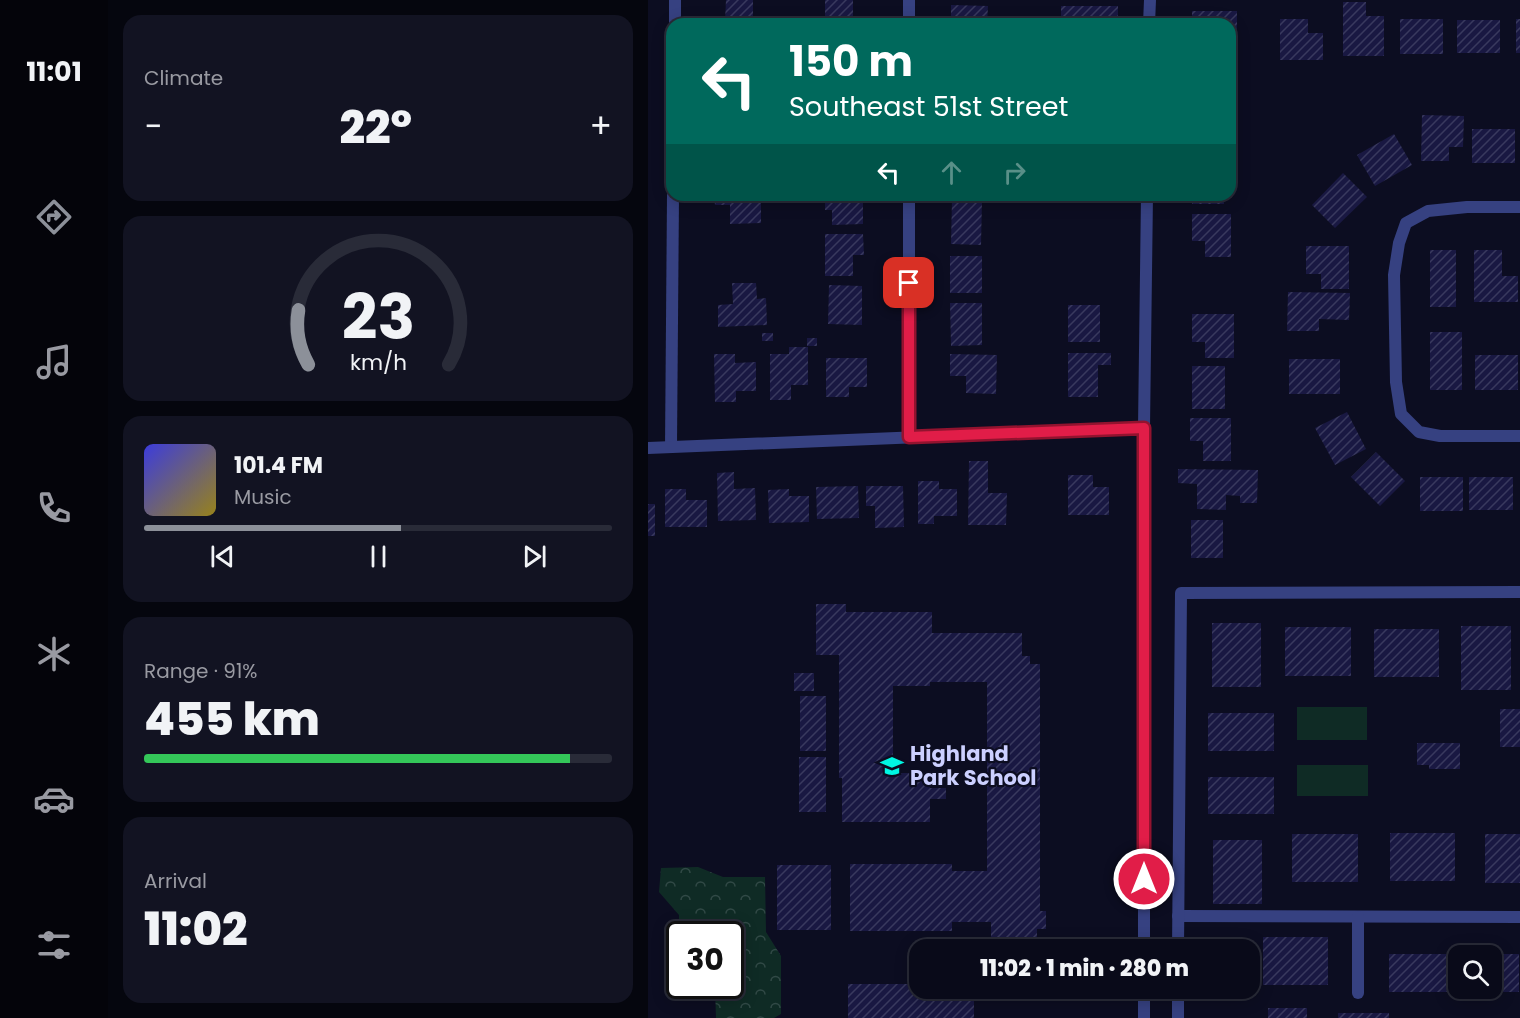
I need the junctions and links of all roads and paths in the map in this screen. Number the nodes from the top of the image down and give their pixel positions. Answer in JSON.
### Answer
{"nodes":[{"id":1,"x":675,"y":0,"type":"edge"},
{"id":2,"x":909,"y":0,"type":"edge"},
{"id":3,"x":1150,"y":0,"type":"edge"},
{"id":4,"x":675,"y":18,"type":"edge"},
{"id":5,"x":909,"y":18,"type":"edge"},
{"id":6,"x":1149,"y":18,"type":"edge"},
{"id":7,"x":673,"y":201,"type":"edge"},
{"id":8,"x":909,"y":201,"type":"edge"},
{"id":9,"x":1147,"y":201,"type":"edge"},
{"id":10,"x":1520,"y":207,"type":"edge"},
{"id":11,"x":1144,"y":428,"type":"junction"},
{"id":12,"x":1520,"y":436,"type":"edge"},
{"id":13,"x":909,"y":437,"type":"junction"},
{"id":14,"x":648,"y":447,"type":"edge"},
{"id":15,"x":671,"y":447,"type":"junction"},
{"id":16,"x":1520,"y":592,"type":"edge"},
{"id":17,"x":1178,"y":916,"type":"junction"},
{"id":18,"x":1358,"y":917,"type":"junction"},
{"id":19,"x":1520,"y":917,"type":"edge"},
{"id":20,"x":1144,"y":939,"type":"edge"},
{"id":21,"x":1178,"y":939,"type":"edge"},
{"id":22,"x":1358,"y":993,"type":"dead end"},
{"id":23,"x":1144,"y":999,"type":"edge"},
{"id":24,"x":1178,"y":999,"type":"edge"},
{"id":25,"x":1144,"y":1018,"type":"edge"},
{"id":26,"x":1178,"y":1018,"type":"edge"}],
"edges":[{"from":1,"to":4,"type":"street"},
{"from":2,"to":5,"type":"street"},
{"from":3,"to":6,"type":"street"},
{"from":7,"to":15,"type":"street"},
{"from":8,"to":13,"type":"street"},
{"from":9,"to":11,"type":"street"},
{"from":10,"to":12,"type":"street"},
{"from":11,"to":13,"type":"street"},
{"from":11,"to":20,"type":"street"},
{"from":13,"to":15,"type":"street"},
{"from":14,"to":15,"type":"street"},
{"from":16,"to":17,"type":"street"},
{"from":17,"to":18,"type":"street"},
{"from":17,"to":21,"type":"street"},
{"from":18,"to":19,"type":"street"},
{"from":18,"to":22,"type":"street"},
{"from":23,"to":25,"type":"street"},
{"from":24,"to":26,"type":"street"}]}
